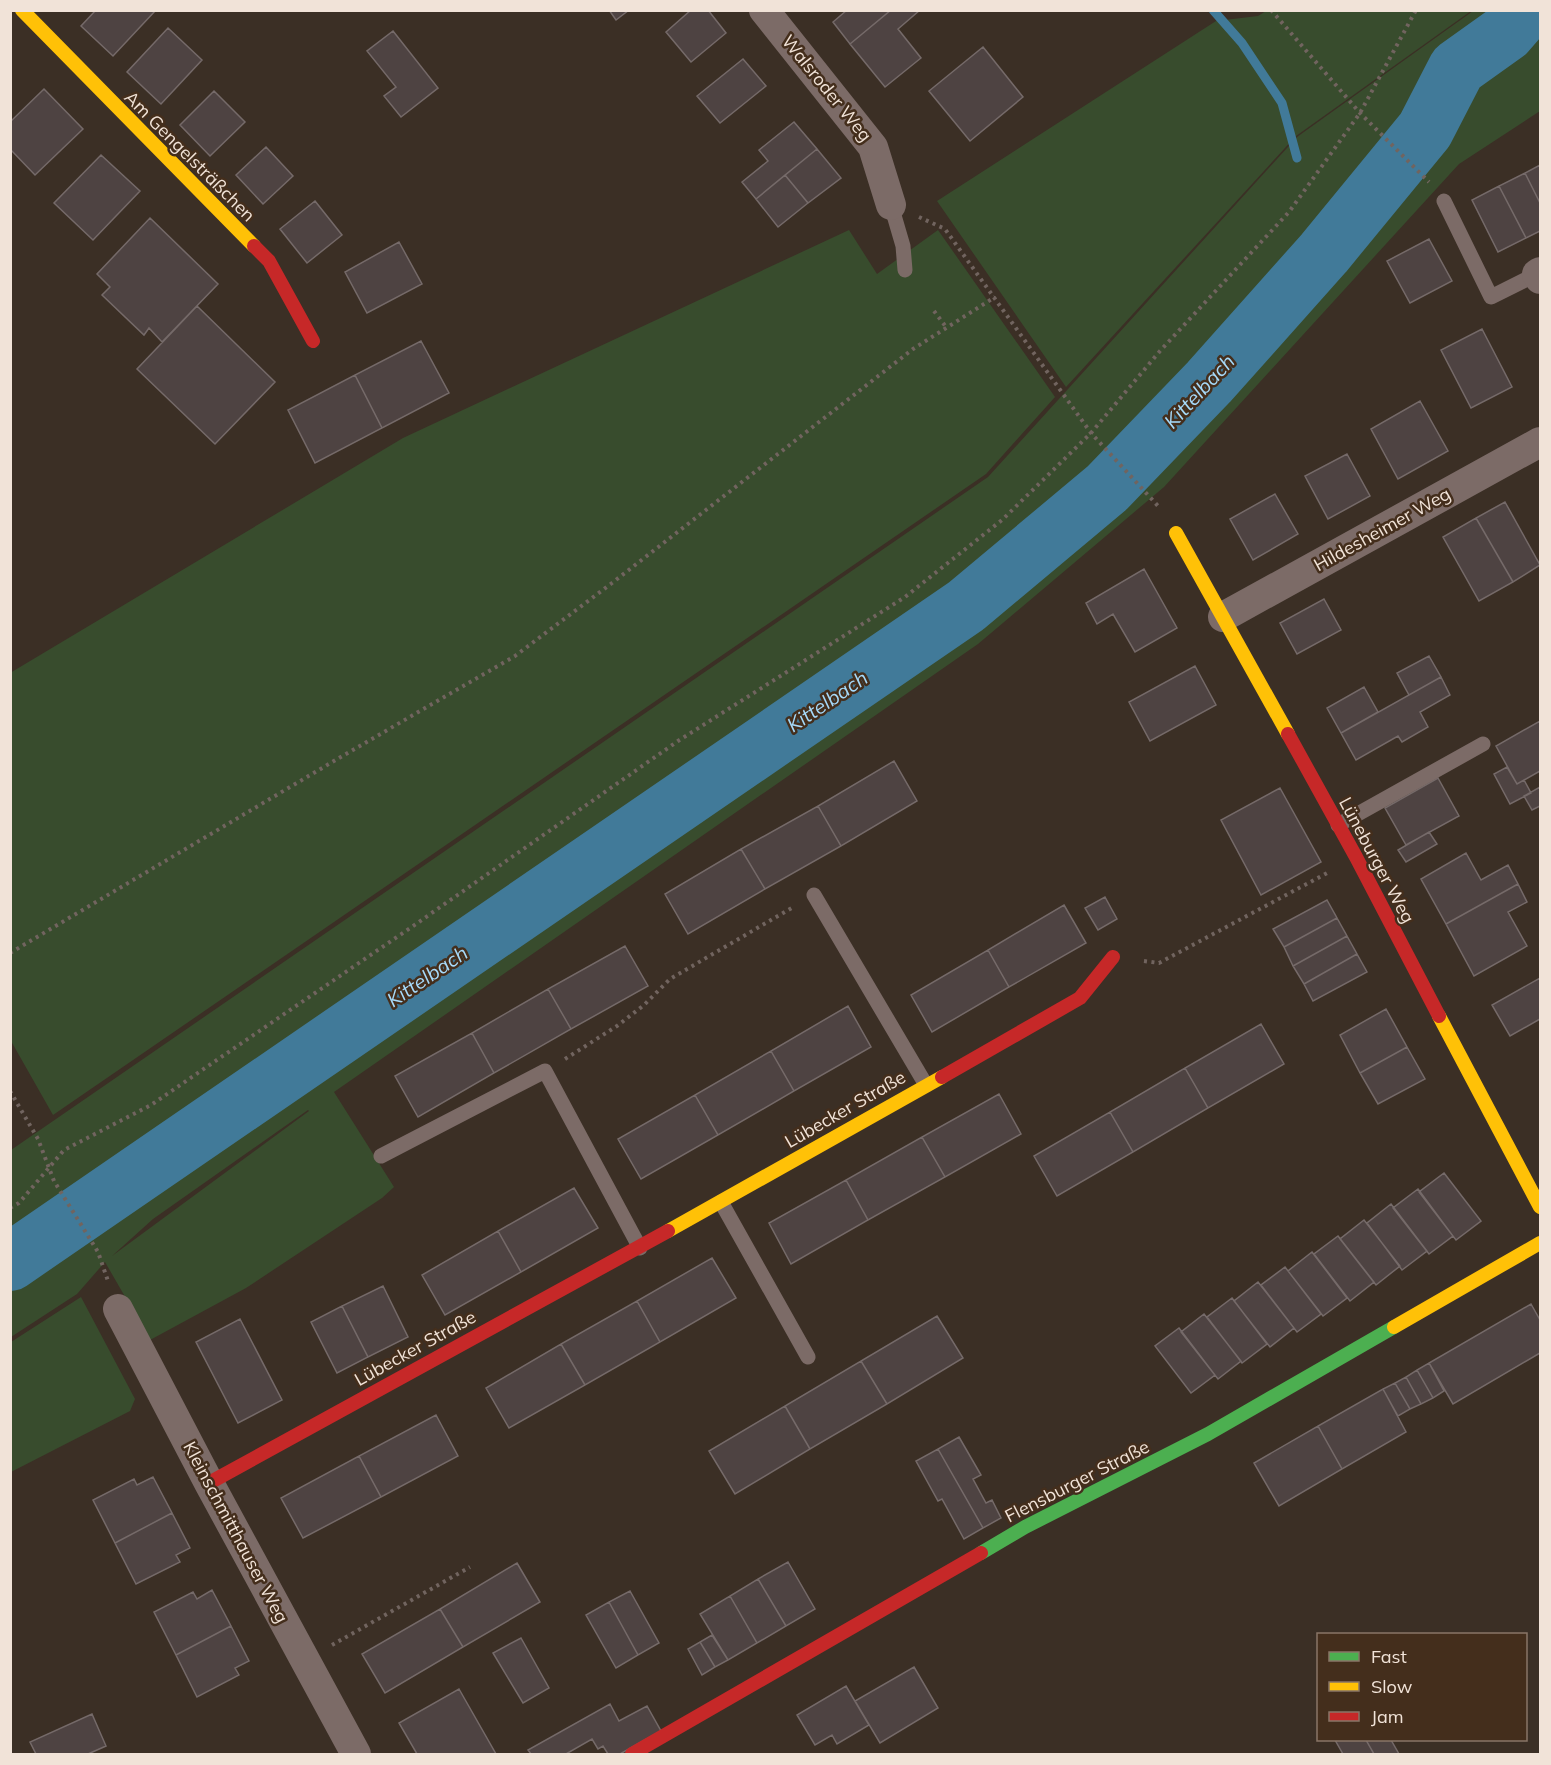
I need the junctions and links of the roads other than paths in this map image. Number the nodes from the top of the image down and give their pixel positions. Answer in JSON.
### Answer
{"nodes":[{"id":1,"x":22,"y":10,"type":"edge"},
{"id":2,"x":764,"y":10,"type":"edge"},
{"id":3,"x":1444,"y":201,"type":"dead end"},
{"id":4,"x":891,"y":205,"type":"joint"},
{"id":5,"x":905,"y":270,"type":"dead end"},
{"id":6,"x":1540,"y":275,"type":"edge"},
{"id":7,"x":313,"y":341,"type":"dead end"},
{"id":8,"x":1540,"y":442,"type":"edge"},
{"id":9,"x":1176,"y":533,"type":"dead end"},
{"id":10,"x":1223,"y":617,"type":"junction"},
{"id":11,"x":1483,"y":744,"type":"dead end"},
{"id":12,"x":1338,"y":825,"type":"junction"},
{"id":13,"x":814,"y":895,"type":"road end"},
{"id":14,"x":1113,"y":957,"type":"dead end"},
{"id":15,"x":926,"y":1085,"type":"junction"},
{"id":16,"x":381,"y":1156,"type":"dead end"},
{"id":17,"x":722,"y":1202,"type":"junction"},
{"id":18,"x":1540,"y":1207,"type":"edge"},
{"id":19,"x":1540,"y":1243,"type":"edge"},
{"id":20,"x":640,"y":1248,"type":"junction"},
{"id":21,"x":118,"y":1309,"type":"dead end"},
{"id":22,"x":808,"y":1357,"type":"dead end"},
{"id":23,"x":209,"y":1483,"type":"junction"},
{"id":24,"x":356,"y":1755,"type":"edge"},
{"id":25,"x":632,"y":1755,"type":"edge"}],
"edges":[{"from":1,"to":7,"type":"street","name":"Am Gengelsträßchen"},
{"from":2,"to":4,"type":"street","name":"Walsroder Weg"},
{"from":3,"to":6,"type":"lane"},
{"from":4,"to":5,"type":"lane"},
{"from":8,"to":10,"type":"street","name":"Hildesheimer Weg"},
{"from":9,"to":10,"type":"street","name":"Lüneburger Weg"},
{"from":10,"to":12,"type":"street","name":"Lüneburger Weg"},
{"from":11,"to":12,"type":"lane"},
{"from":12,"to":18,"type":"street","name":"Lüneburger Weg"},
{"from":13,"to":15,"type":"lane","name":"Lübecker Straße"},
{"from":14,"to":15,"type":"street","name":"Lübecker Straße"},
{"from":15,"to":17,"type":"street","name":"Lübecker Straße"},
{"from":16,"to":20,"type":"lane"},
{"from":17,"to":20,"type":"street","name":"Lübecker Straße"},
{"from":17,"to":22,"type":"lane"},
{"from":19,"to":25,"type":"street","name":"Flensburger Straße"},
{"from":20,"to":23,"type":"street","name":"Lübecker Straße"},
{"from":21,"to":23,"type":"street","name":"Kleinschmitthauser Weg"},
{"from":23,"to":24,"type":"street","name":"Kleinschmitthauser Weg"}]}
